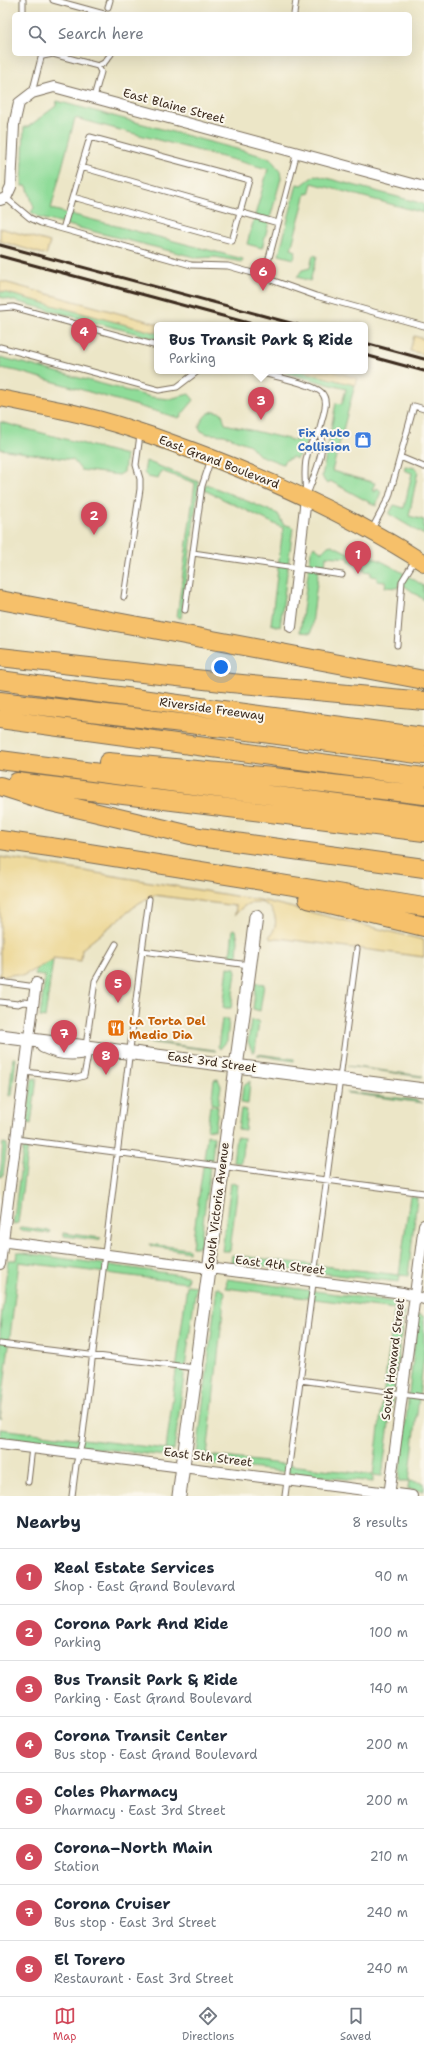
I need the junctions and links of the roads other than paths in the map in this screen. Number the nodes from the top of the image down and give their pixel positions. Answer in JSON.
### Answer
{"nodes":[{"id":1,"x":23,"y":0,"type":"edge"},
{"id":2,"x":53,"y":0,"type":"edge"},
{"id":3,"x":110,"y":0,"type":"edge"},
{"id":4,"x":296,"y":0,"type":"edge"},
{"id":5,"x":108,"y":7,"type":"dead end"},
{"id":6,"x":23,"y":12,"type":"edge"},
{"id":7,"x":97,"y":12,"type":"edge"},
{"id":8,"x":294,"y":12,"type":"edge"},
{"id":9,"x":43,"y":56,"type":"edge"},
{"id":10,"x":60,"y":56,"type":"edge"},
{"id":11,"x":109,"y":56,"type":"edge"},
{"id":12,"x":98,"y":66,"type":"junction"},
{"id":13,"x":32,"y":93,"type":"junction"},
{"id":14,"x":94,"y":98,"type":"junction"},
{"id":15,"x":297,"y":152,"type":"junction"},
{"id":16,"x":81,"y":167,"type":"junction"},
{"id":17,"x":424,"y":187,"type":"edge"},
{"id":18,"x":73,"y":197,"type":"junction"},
{"id":19,"x":3,"y":199,"type":"edge"},
{"id":20,"x":240,"y":212,"type":"junction"},
{"id":21,"x":278,"y":223,"type":"junction"},
{"id":22,"x":63,"y":229,"type":"junction"},
{"id":23,"x":264,"y":277,"type":"junction"},
{"id":24,"x":0,"y":308,"type":"edge"},
{"id":25,"x":424,"y":326,"type":"edge"},
{"id":26,"x":154,"y":345,"type":"edge"},
{"id":27,"x":0,"y":347,"type":"edge"},
{"id":28,"x":194,"y":374,"type":"edge"},
{"id":29,"x":265,"y":374,"type":"edge"},
{"id":30,"x":0,"y":398,"type":"edge"},
{"id":31,"x":424,"y":409,"type":"edge"},
{"id":32,"x":319,"y":431,"type":"junction"},
{"id":33,"x":140,"y":432,"type":"junction"},
{"id":34,"x":400,"y":457,"type":"junction"},
{"id":35,"x":212,"y":458,"type":"junction"},
{"id":36,"x":424,"y":467,"type":"edge"},
{"id":37,"x":306,"y":498,"type":"junction"},
{"id":38,"x":371,"y":532,"type":"junction"},
{"id":39,"x":193,"y":553,"type":"junction"},
{"id":40,"x":420,"y":560,"type":"edge"},
{"id":41,"x":299,"y":568,"type":"junction"},
{"id":42,"x":342,"y":575,"type":"dead end"},
{"id":43,"x":124,"y":597,"type":"dead end"},
{"id":44,"x":0,"y":600,"type":"edge"},
{"id":45,"x":186,"y":610,"type":"dead end"},
{"id":46,"x":291,"y":627,"type":"dead end"},
{"id":47,"x":397,"y":645,"type":"dead end"},
{"id":48,"x":0,"y":657,"type":"edge"},
{"id":49,"x":0,"y":680,"type":"edge"},
{"id":50,"x":424,"y":680,"type":"edge"},
{"id":51,"x":0,"y":701,"type":"edge"},
{"id":52,"x":424,"y":701,"type":"edge"},
{"id":53,"x":0,"y":719,"type":"edge"},
{"id":54,"x":424,"y":737,"type":"edge"},
{"id":55,"x":0,"y":751,"type":"edge"},
{"id":56,"x":424,"y":755,"type":"edge"},
{"id":57,"x":0,"y":760,"type":"edge"},
{"id":58,"x":424,"y":777,"type":"edge"},
{"id":59,"x":0,"y":780,"type":"edge"},
{"id":60,"x":0,"y":786,"type":"edge"},
{"id":61,"x":424,"y":795,"type":"edge"},
{"id":62,"x":424,"y":814,"type":"edge"},
{"id":63,"x":424,"y":832,"type":"edge"},
{"id":64,"x":0,"y":840,"type":"edge"},
{"id":65,"x":167,"y":865,"type":"junction"},
{"id":66,"x":424,"y":868,"type":"edge"},
{"id":67,"x":149,"y":899,"type":"dead end"},
{"id":68,"x":424,"y":907,"type":"edge"},
{"id":69,"x":256,"y":916,"type":"dead end"},
{"id":70,"x":424,"y":927,"type":"edge"},
{"id":71,"x":116,"y":944,"type":"dead end"},
{"id":72,"x":357,"y":949,"type":"dead end"},
{"id":73,"x":142,"y":952,"type":"junction"},
{"id":74,"x":249,"y":965,"type":"junction"},
{"id":75,"x":0,"y":982,"type":"edge"},
{"id":76,"x":36,"y":985,"type":"joint"},
{"id":77,"x":0,"y":1002,"type":"edge"},
{"id":78,"x":34,"y":1003,"type":"junction"},
{"id":79,"x":0,"y":1036,"type":"edge"},
{"id":80,"x":32,"y":1040,"type":"junction"},
{"id":81,"x":90,"y":1048,"type":"junction"},
{"id":82,"x":130,"y":1050,"type":"junction"},
{"id":83,"x":236,"y":1066,"type":"junction"},
{"id":84,"x":25,"y":1072,"type":"junction"},
{"id":85,"x":341,"y":1079,"type":"junction"},
{"id":86,"x":424,"y":1090,"type":"edge"},
{"id":87,"x":16,"y":1139,"type":"junction"},
{"id":88,"x":117,"y":1152,"type":"junction"},
{"id":89,"x":222,"y":1166,"type":"junction"},
{"id":90,"x":326,"y":1180,"type":"junction"},
{"id":91,"x":424,"y":1193,"type":"edge"},
{"id":92,"x":424,"y":1225,"type":"edge"},
{"id":93,"x":2,"y":1241,"type":"edge"},
{"id":94,"x":105,"y":1255,"type":"junction"},
{"id":95,"x":0,"y":1264,"type":"edge"},
{"id":96,"x":210,"y":1269,"type":"junction"},
{"id":97,"x":314,"y":1282,"type":"junction"},
{"id":98,"x":419,"y":1297,"type":"edge"},
{"id":99,"x":0,"y":1344,"type":"edge"},
{"id":100,"x":93,"y":1354,"type":"junction"},
{"id":101,"x":196,"y":1368,"type":"junction"},
{"id":102,"x":300,"y":1380,"type":"junction"},
{"id":103,"x":402,"y":1394,"type":"junction"},
{"id":104,"x":424,"y":1398,"type":"edge"},
{"id":105,"x":0,"y":1444,"type":"edge"},
{"id":106,"x":32,"y":1448,"type":"junction"},
{"id":107,"x":80,"y":1454,"type":"junction"},
{"id":108,"x":183,"y":1467,"type":"junction"},
{"id":109,"x":288,"y":1480,"type":"junction"},
{"id":110,"x":28,"y":1482,"type":"dead end"},
{"id":111,"x":390,"y":1495,"type":"edge"},
{"id":112,"x":72,"y":1496,"type":"edge"},
{"id":113,"x":179,"y":1496,"type":"edge"},
{"id":114,"x":286,"y":1496,"type":"edge"},
{"id":115,"x":412,"y":1496,"type":"edge"}],
"edges":[{"from":1,"to":6,"type":"lane"},
{"from":2,"to":7,"type":"lane"},
{"from":3,"to":5,"type":"lane"},
{"from":4,"to":8,"type":"lane"},
{"from":9,"to":13,"type":"lane"},
{"from":10,"to":12,"type":"lane"},
{"from":11,"to":12,"type":"lane"},
{"from":12,"to":14,"type":"lane"},
{"from":13,"to":14,"type":"street","name":"East Blaine Street"},
{"from":13,"to":19,"type":"street","name":"East Blaine Street"},
{"from":14,"to":15,"type":"street","name":"East Blaine Street"},
{"from":15,"to":17,"type":"street","name":"East Blaine Street"},
{"from":15,"to":21,"type":"lane"},
{"from":16,"to":18,"type":"lane"},
{"from":16,"to":20,"type":"lane"},
{"from":16,"to":20,"type":"lane"},
{"from":18,"to":20,"type":"lane"},
{"from":18,"to":22,"type":"lane"},
{"from":19,"to":22,"type":"lane"},
{"from":20,"to":21,"type":"lane"},
{"from":21,"to":23,"type":"lane"},
{"from":22,"to":23,"type":"lane"},
{"from":23,"to":25,"type":"lane"},
{"from":24,"to":26,"type":"lane"},
{"from":27,"to":28,"type":"lane"},
{"from":29,"to":32,"type":"lane"},
{"from":30,"to":33,"type":"main road","name":"East Grand Boulevard"},
{"from":31,"to":34,"type":"lane"},
{"from":32,"to":37,"type":"lane"},
{"from":32,"to":37,"type":"lane"},
{"from":33,"to":35,"type":"main road","name":"East Grand Boulevard"},
{"from":33,"to":43,"type":"lane"},
{"from":34,"to":36,"type":"lane"},
{"from":34,"to":38,"type":"lane"},
{"from":35,"to":37,"type":"main road","name":"East Grand Boulevard"},
{"from":35,"to":39,"type":"lane"},
{"from":37,"to":38,"type":"main road","name":"East Grand Boulevard"},
{"from":37,"to":41,"type":"street"},
{"from":38,"to":40,"type":"main road","name":"East Grand Boulevard"},
{"from":39,"to":41,"type":"lane"},
{"from":39,"to":45,"type":"lane"},
{"from":40,"to":47,"type":"lane"},
{"from":41,"to":42,"type":"lane"},
{"from":41,"to":46,"type":"street"},
{"from":44,"to":50,"type":"highway"},
{"from":48,"to":52,"type":"highway"},
{"from":49,"to":54,"type":"highway","name":"Riverside Freeway"},
{"from":51,"to":56,"type":"highway"},
{"from":53,"to":58,"type":"highway"},
{"from":55,"to":61,"type":"highway"},
{"from":57,"to":62,"type":"highway"},
{"from":59,"to":63,"type":"highway"},
{"from":60,"to":66,"type":"highway"},
{"from":64,"to":65,"type":"highway"},
{"from":65,"to":68,"type":"highway"},
{"from":65,"to":70,"type":"highway"},
{"from":67,"to":73,"type":"lane"},
{"from":69,"to":74,"type":"street","name":"South Victoria Avenue"},
{"from":71,"to":81,"type":"lane"},
{"from":72,"to":85,"type":"lane"},
{"from":73,"to":74,"type":"lane"},
{"from":73,"to":82,"type":"lane"},
{"from":74,"to":83,"type":"street","name":"South Victoria Avenue"},
{"from":75,"to":76,"type":"lane"},
{"from":76,"to":78,"type":"street"},
{"from":77,"to":78,"type":"lane"},
{"from":78,"to":80,"type":"street"},
{"from":79,"to":80,"type":"street"},
{"from":80,"to":81,"type":"street"},
{"from":80,"to":84,"type":"street"},
{"from":81,"to":82,"type":"street"},
{"from":81,"to":84,"type":"lane"},
{"from":82,"to":83,"type":"street","name":"East 3rd Street"},
{"from":82,"to":88,"type":"lane"},
{"from":83,"to":85,"type":"street","name":"East 3rd Street"},
{"from":83,"to":89,"type":"street","name":"South Victoria Avenue"},
{"from":84,"to":87,"type":"street"},
{"from":85,"to":86,"type":"street","name":"East 3rd Street"},
{"from":85,"to":90,"type":"lane"},
{"from":87,"to":88,"type":"lane"},
{"from":87,"to":93,"type":"street"},
{"from":88,"to":89,"type":"lane"},
{"from":88,"to":94,"type":"lane"},
{"from":89,"to":90,"type":"lane"},
{"from":89,"to":96,"type":"street","name":"South Victoria Avenue"},
{"from":90,"to":91,"type":"lane"},
{"from":90,"to":97,"type":"lane"},
{"from":92,"to":98,"type":"street","name":"South Howard Street"},
{"from":93,"to":94,"type":"street","name":"East 4th Street"},
{"from":93,"to":95,"type":"street"},
{"from":94,"to":96,"type":"street","name":"East 4th Street"},
{"from":94,"to":100,"type":"lane"},
{"from":96,"to":97,"type":"street","name":"East 4th Street"},
{"from":96,"to":101,"type":"street","name":"South Victoria Avenue"},
{"from":97,"to":98,"type":"street","name":"East 4th Street"},
{"from":97,"to":102,"type":"lane"},
{"from":98,"to":103,"type":"street","name":"South Howard Street"},
{"from":99,"to":100,"type":"lane"},
{"from":100,"to":101,"type":"lane"},
{"from":100,"to":107,"type":"lane"},
{"from":101,"to":108,"type":"street","name":"South Victoria Avenue"},
{"from":102,"to":103,"type":"lane"},
{"from":102,"to":109,"type":"lane"},
{"from":103,"to":104,"type":"lane"},
{"from":103,"to":111,"type":"street","name":"South Howard Street"},
{"from":105,"to":106,"type":"street","name":"East 5th Street"},
{"from":106,"to":107,"type":"street","name":"East 5th Street"},
{"from":106,"to":110,"type":"lane"},
{"from":107,"to":108,"type":"street","name":"East 5th Street"},
{"from":107,"to":112,"type":"lane"},
{"from":108,"to":109,"type":"street","name":"East 5th Street"},
{"from":108,"to":113,"type":"street","name":"South Victoria Avenue"},
{"from":109,"to":111,"type":"street","name":"East 5th Street"},
{"from":109,"to":114,"type":"lane"},
{"from":111,"to":115,"type":"street","name":"East 5th Street"}]}
